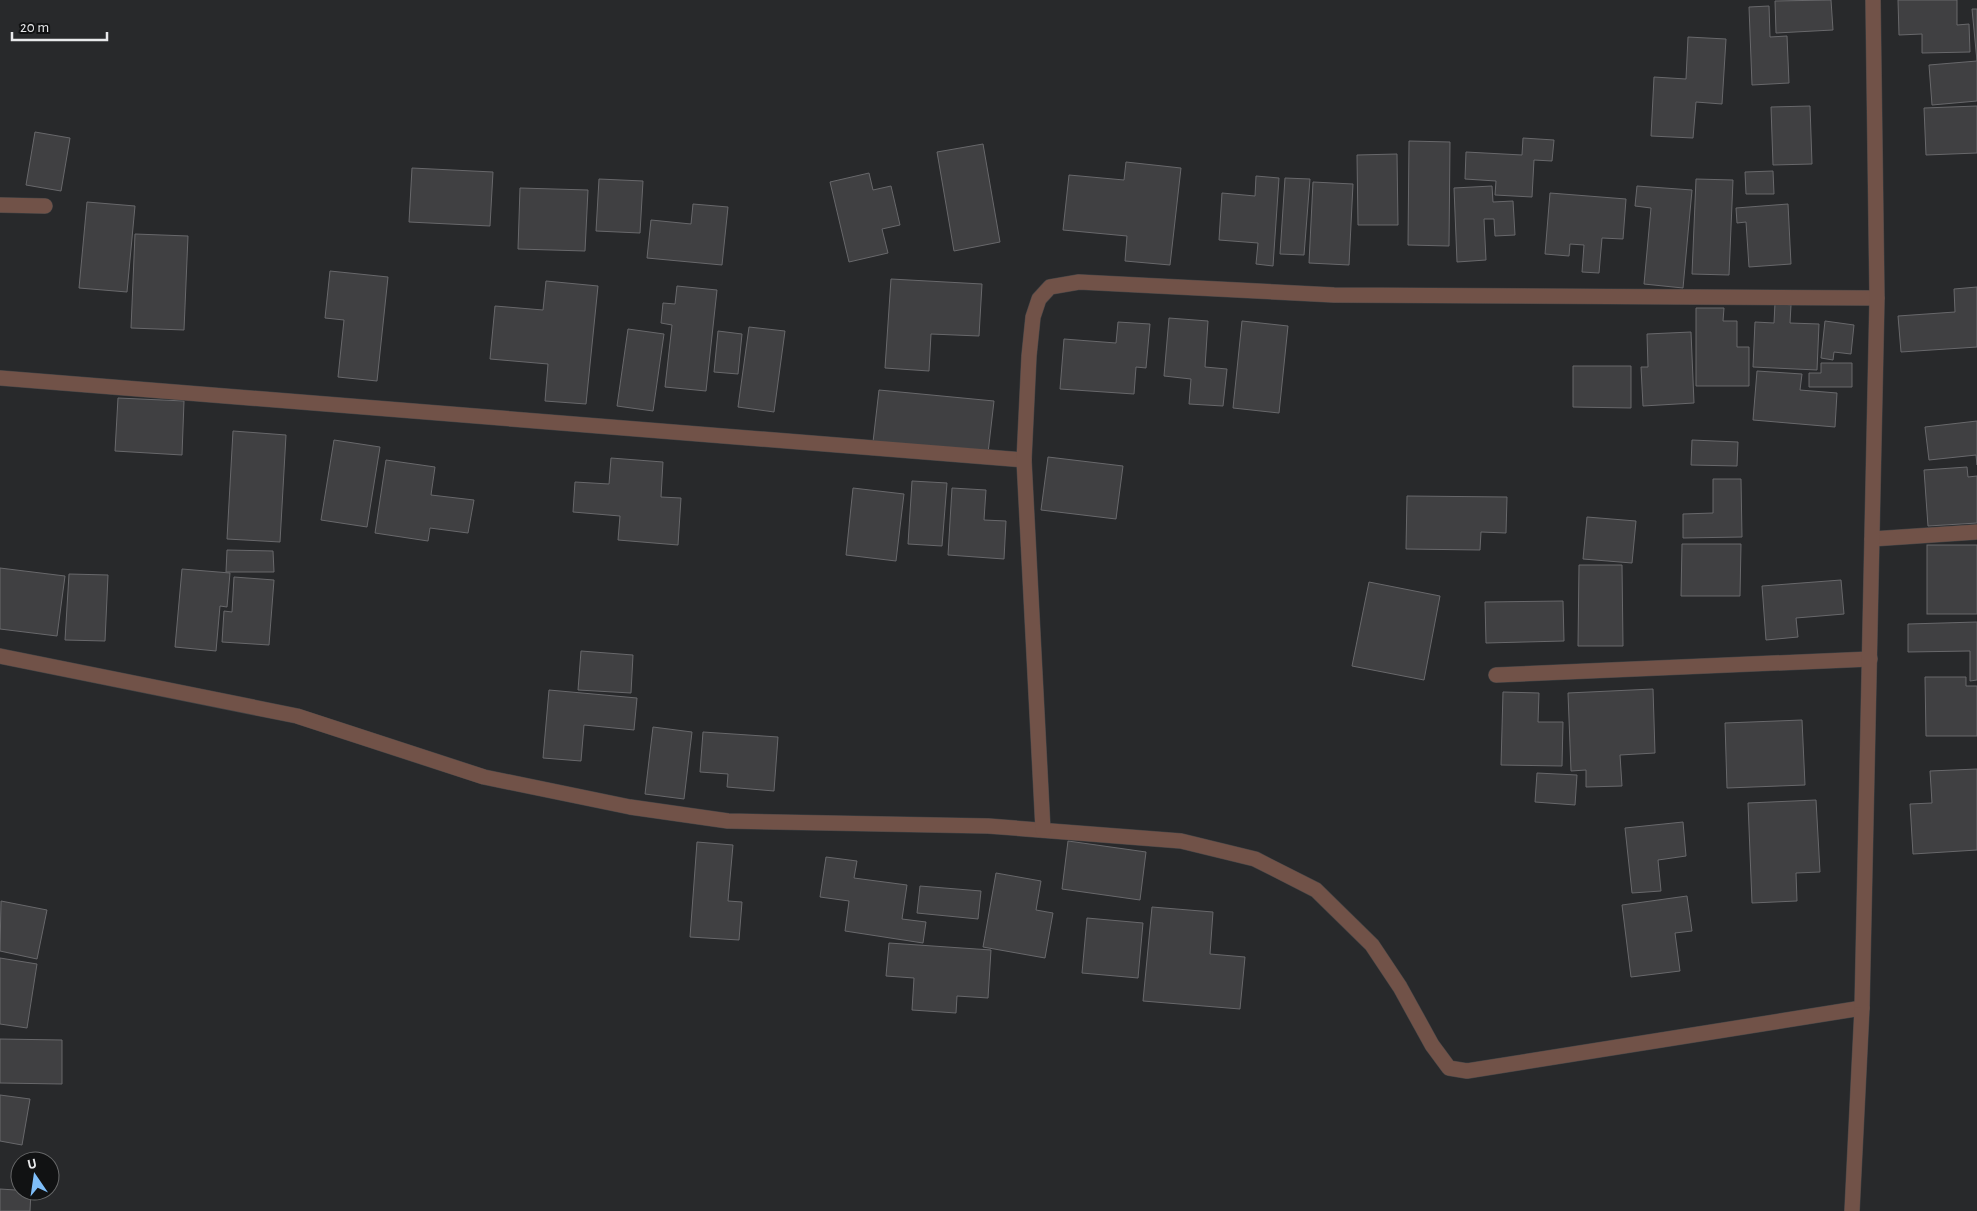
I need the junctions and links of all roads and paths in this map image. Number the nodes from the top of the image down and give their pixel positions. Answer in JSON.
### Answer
{"nodes":[{"id":1,"x":1873,"y":0,"type":"edge"},
{"id":2,"x":0,"y":205,"type":"edge"},
{"id":3,"x":45,"y":206,"type":"dead end"},
{"id":4,"x":1877,"y":298,"type":"junction"},
{"id":5,"x":0,"y":378,"type":"edge"},
{"id":6,"x":1024,"y":460,"type":"junction"},
{"id":7,"x":1977,"y":532,"type":"edge"},
{"id":8,"x":1872,"y":539,"type":"junction"},
{"id":9,"x":0,"y":656,"type":"edge"},
{"id":10,"x":1870,"y":659,"type":"junction"},
{"id":11,"x":1496,"y":675,"type":"dead end"},
{"id":12,"x":1043,"y":830,"type":"junction"},
{"id":13,"x":1862,"y":1008,"type":"junction"},
{"id":14,"x":1852,"y":1211,"type":"edge"}],
"edges":[{"from":1,"to":4,"type":"street"},
{"from":2,"to":3,"type":"street"},
{"from":4,"to":6,"type":"street"},
{"from":4,"to":8,"type":"street"},
{"from":5,"to":6,"type":"street"},
{"from":6,"to":12,"type":"street"},
{"from":7,"to":8,"type":"street"},
{"from":8,"to":10,"type":"street"},
{"from":9,"to":12,"type":"street"},
{"from":10,"to":11,"type":"street"},
{"from":10,"to":13,"type":"street"},
{"from":12,"to":13,"type":"street"},
{"from":13,"to":14,"type":"street"}]}
